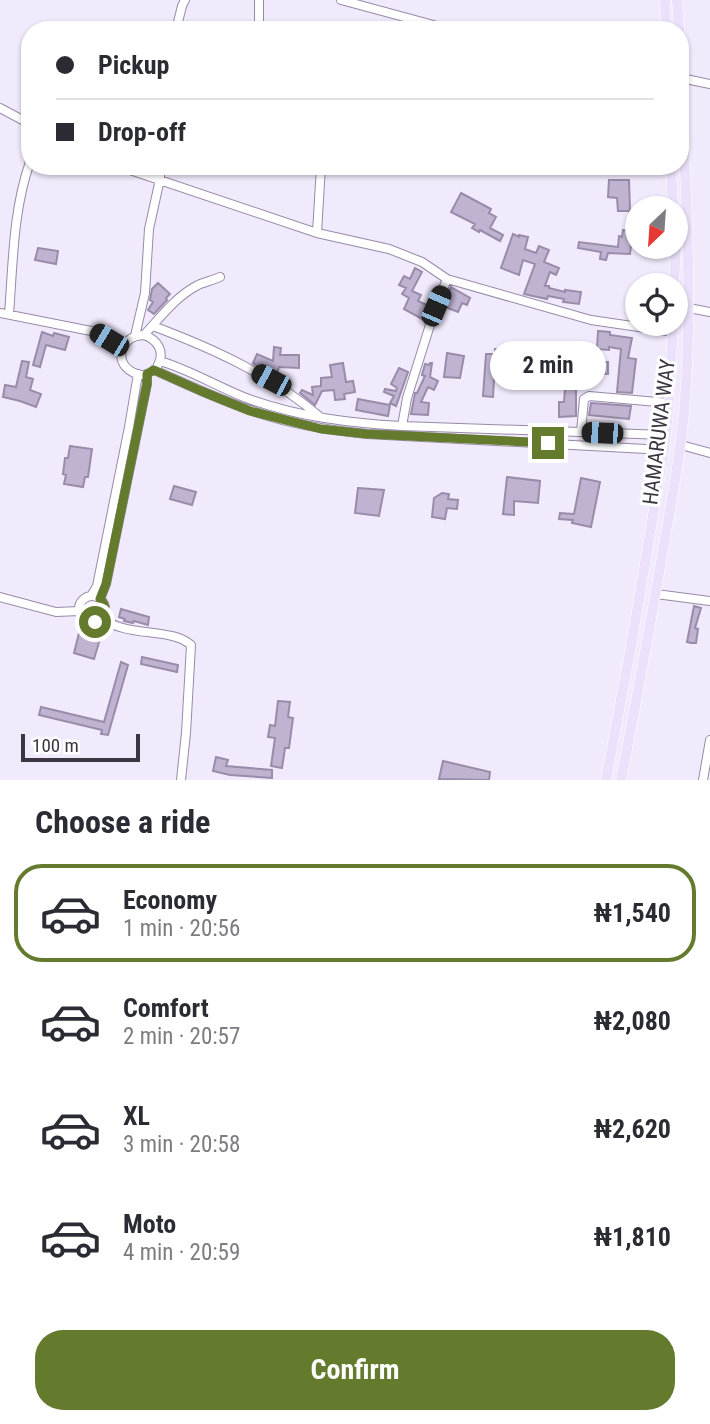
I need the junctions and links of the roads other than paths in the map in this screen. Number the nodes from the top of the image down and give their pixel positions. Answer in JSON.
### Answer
{"nodes":[{"id":1,"x":185,"y":0,"type":"edge"},
{"id":2,"x":259,"y":0,"type":"edge"},
{"id":3,"x":341,"y":0,"type":"edge"},
{"id":4,"x":665,"y":0,"type":"edge"},
{"id":5,"x":677,"y":0,"type":"edge"},
{"id":6,"x":178,"y":21,"type":"edge"},
{"id":7,"x":259,"y":21,"type":"edge"},
{"id":8,"x":419,"y":21,"type":"edge"},
{"id":9,"x":666,"y":21,"type":"edge"},
{"id":10,"x":678,"y":21,"type":"edge"},
{"id":11,"x":689,"y":82,"type":"edge"},
{"id":12,"x":710,"y":84,"type":"edge"},
{"id":13,"x":0,"y":108,"type":"edge"},
{"id":14,"x":21,"y":119,"type":"edge"},
{"id":15,"x":25,"y":175,"type":"edge"},
{"id":16,"x":147,"y":175,"type":"edge"},
{"id":17,"x":160,"y":175,"type":"edge"},
{"id":18,"x":320,"y":175,"type":"edge"},
{"id":19,"x":671,"y":175,"type":"edge"},
{"id":20,"x":684,"y":175,"type":"edge"},
{"id":21,"x":160,"y":179,"type":"junction"},
{"id":22,"x":672,"y":196,"type":"edge"},
{"id":23,"x":317,"y":233,"type":"junction"},
{"id":24,"x":220,"y":277,"type":"dead end"},
{"id":25,"x":447,"y":279,"type":"junction"},
{"id":26,"x":689,"y":309,"type":"junction"},
{"id":27,"x":710,"y":312,"type":"edge"},
{"id":28,"x":4,"y":313,"type":"edge"},
{"id":29,"x":625,"y":323,"type":"edge"},
{"id":30,"x":153,"y":326,"type":"junction"},
{"id":31,"x":140,"y":336,"type":"junction"},
{"id":32,"x":673,"y":336,"type":"edge"},
{"id":33,"x":122,"y":348,"type":"junction"},
{"id":34,"x":160,"y":361,"type":"junction"},
{"id":35,"x":146,"y":373,"type":"junction"},
{"id":36,"x":669,"y":403,"type":"junction"},
{"id":37,"x":322,"y":418,"type":"junction"},
{"id":38,"x":402,"y":426,"type":"junction"},
{"id":39,"x":581,"y":432,"type":"junction"},
{"id":40,"x":666,"y":435,"type":"junction"},
{"id":41,"x":681,"y":445,"type":"junction"},
{"id":42,"x":664,"y":450,"type":"junction"},
{"id":43,"x":710,"y":453,"type":"edge"},
{"id":44,"x":656,"y":594,"type":"junction"},
{"id":45,"x":0,"y":597,"type":"edge"},
{"id":46,"x":95,"y":597,"type":"junction"},
{"id":47,"x":710,"y":601,"type":"edge"},
{"id":48,"x":79,"y":611,"type":"junction"},
{"id":49,"x":102,"y":618,"type":"junction"},
{"id":50,"x":710,"y":740,"type":"edge"},
{"id":51,"x":181,"y":780,"type":"edge"},
{"id":52,"x":606,"y":780,"type":"edge"},
{"id":53,"x":621,"y":780,"type":"edge"},
{"id":54,"x":703,"y":780,"type":"edge"}],
"edges":[{"from":1,"to":6,"type":"street"},
{"from":2,"to":7,"type":"street"},
{"from":3,"to":8,"type":"street"},
{"from":4,"to":9,"type":"main road"},
{"from":5,"to":10,"type":"main road"},
{"from":11,"to":12,"type":"street"},
{"from":13,"to":14,"type":"street"},
{"from":15,"to":28,"type":"street"},
{"from":16,"to":21,"type":"street"},
{"from":17,"to":21,"type":"street"},
{"from":18,"to":23,"type":"street"},
{"from":19,"to":22,"type":"main road"},
{"from":20,"to":26,"type":"main road","name":"HAMARUWA WAY"},
{"from":21,"to":23,"type":"street"},
{"from":21,"to":31,"type":"street"},
{"from":23,"to":25,"type":"street"},
{"from":24,"to":30,"type":"street"},
{"from":25,"to":29,"type":"street"},
{"from":25,"to":38,"type":"street"},
{"from":26,"to":27,"type":"street"},
{"from":26,"to":41,"type":"main road","name":"HAMARUWA WAY"},
{"from":28,"to":33,"type":"street"},
{"from":30,"to":31,"type":"street"},
{"from":30,"to":37,"type":"street"},
{"from":31,"to":33,"type":"street"},
{"from":31,"to":34,"type":"street"},
{"from":32,"to":36,"type":"main road"},
{"from":33,"to":35,"type":"street"},
{"from":34,"to":35,"type":"street"},
{"from":34,"to":37,"type":"street"},
{"from":35,"to":42,"type":"street"},
{"from":35,"to":46,"type":"street"},
{"from":36,"to":39,"type":"street"},
{"from":36,"to":40,"type":"main road"},
{"from":37,"to":38,"type":"street"},
{"from":38,"to":39,"type":"street"},
{"from":39,"to":40,"type":"street"},
{"from":40,"to":42,"type":"main road"},
{"from":41,"to":43,"type":"street"},
{"from":41,"to":44,"type":"main road","name":"HAMARUWA WAY"},
{"from":42,"to":52,"type":"main road"},
{"from":44,"to":47,"type":"street"},
{"from":44,"to":53,"type":"main road","name":"HAMARUWA WAY"},
{"from":45,"to":48,"type":"street"},
{"from":46,"to":48,"type":"street"},
{"from":46,"to":49,"type":"street"},
{"from":48,"to":49,"type":"street"},
{"from":49,"to":51,"type":"street"},
{"from":50,"to":54,"type":"street"}]}
